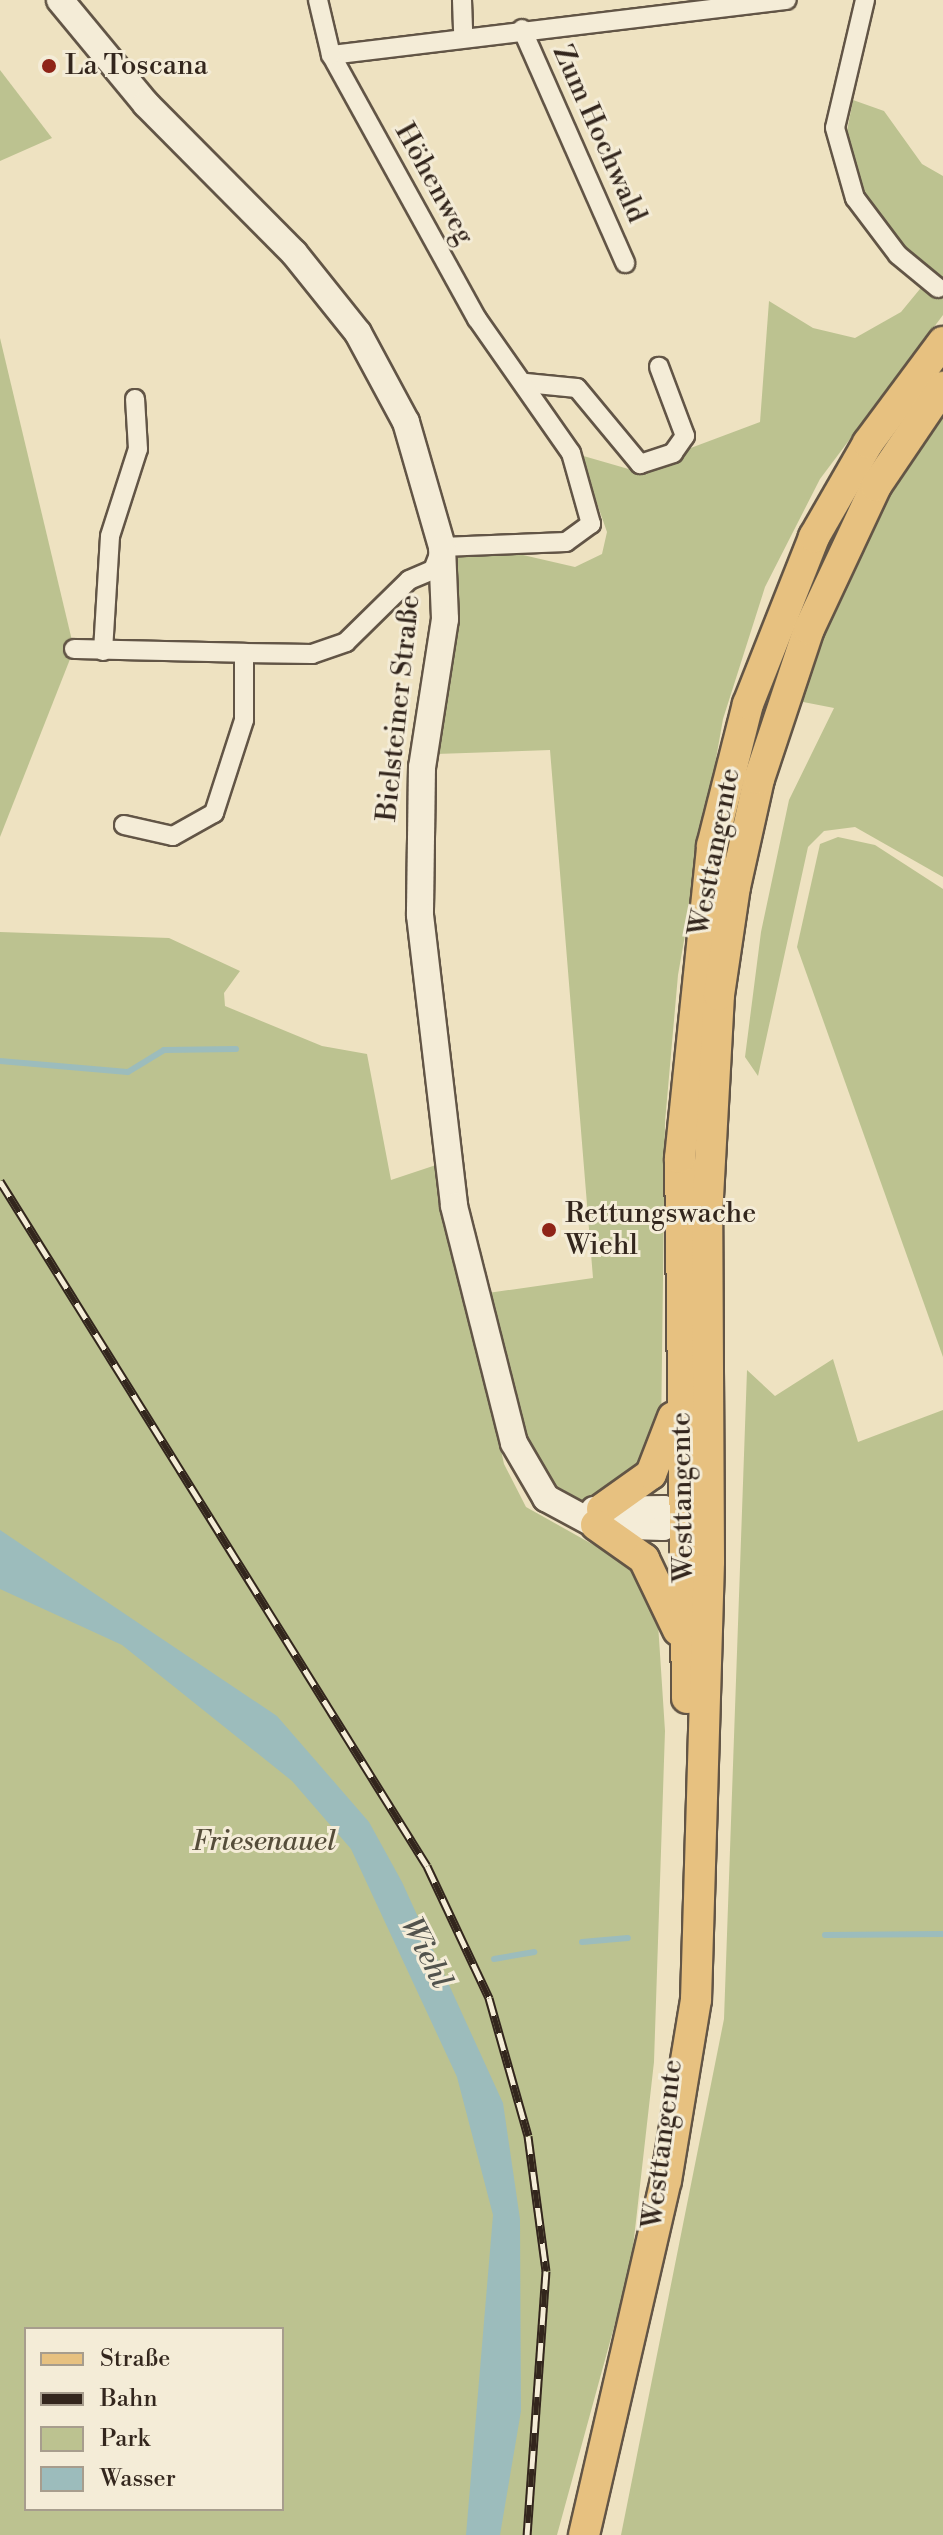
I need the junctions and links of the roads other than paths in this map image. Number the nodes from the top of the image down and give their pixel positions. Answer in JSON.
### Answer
{"nodes":[{"id":1,"x":60,"y":0,"type":"edge"},
{"id":2,"x":318,"y":0,"type":"edge"},
{"id":3,"x":462,"y":0,"type":"edge"},
{"id":4,"x":787,"y":0,"type":"edge"},
{"id":5,"x":865,"y":0,"type":"edge"},
{"id":6,"x":522,"y":29,"type":"junction"},
{"id":7,"x":463,"y":36,"type":"junction"},
{"id":8,"x":331,"y":55,"type":"junction"},
{"id":9,"x":625,"y":263,"type":"dead end"},
{"id":10,"x":938,"y":288,"type":"dead end"},
{"id":11,"x":943,"y":342,"type":"edge"},
{"id":12,"x":659,"y":367,"type":"dead end"},
{"id":13,"x":526,"y":383,"type":"junction"},
{"id":14,"x":943,"y":387,"type":"edge"},
{"id":15,"x":135,"y":399,"type":"dead end"},
{"id":16,"x":442,"y":547,"type":"junction"},
{"id":17,"x":74,"y":649,"type":"dead end"},
{"id":18,"x":103,"y":651,"type":"junction"},
{"id":19,"x":244,"y":653,"type":"junction"},
{"id":20,"x":124,"y":825,"type":"dead end"},
{"id":21,"x":681,"y":1388,"type":"junction"},
{"id":22,"x":708,"y":1487,"type":"junction"},
{"id":23,"x":599,"y":1517,"type":"junction"},
{"id":24,"x":684,"y":1518,"type":"junction"},
{"id":25,"x":709,"y":1561,"type":"junction"},
{"id":26,"x":687,"y":1663,"type":"junction"},
{"id":27,"x":652,"y":2242,"type":"junction"},
{"id":28,"x":584,"y":2535,"type":"edge"}],
"edges":[{"from":1,"to":16,"type":"main road","name":"Bielsteiner Straße"},
{"from":2,"to":8,"type":"street","name":"Höhenweg"},
{"from":3,"to":7,"type":"street"},
{"from":4,"to":6,"type":"street","name":"Zum Hochwald"},
{"from":5,"to":10,"type":"street"},
{"from":6,"to":7,"type":"street","name":"Zum Hochwald"},
{"from":6,"to":9,"type":"street","name":"Zum Hochwald"},
{"from":7,"to":8,"type":"street","name":"Zum Hochwald"},
{"from":8,"to":13,"type":"street","name":"Höhenweg"},
{"from":11,"to":21,"type":"main road","name":"Westtangente"},
{"from":12,"to":13,"type":"street"},
{"from":13,"to":16,"type":"street","name":"Höhenweg"},
{"from":14,"to":22,"type":"main road","name":"Westtangente"},
{"from":15,"to":18,"type":"street"},
{"from":16,"to":19,"type":"street"},
{"from":16,"to":23,"type":"main road","name":"Bielsteiner Straße"},
{"from":17,"to":18,"type":"street"},
{"from":18,"to":19,"type":"street"},
{"from":19,"to":20,"type":"street"},
{"from":21,"to":23,"type":"main road"},
{"from":21,"to":24,"type":"main road","name":"Westtangente"},
{"from":22,"to":24,"type":"main road"},
{"from":22,"to":25,"type":"main road","name":"Westtangente"},
{"from":23,"to":24,"type":"main road"},
{"from":23,"to":26,"type":"main road"},
{"from":24,"to":25,"type":"main road"},
{"from":24,"to":26,"type":"main road","name":"Westtangente"},
{"from":25,"to":27,"type":"main road","name":"Westtangente"},
{"from":26,"to":27,"type":"main road","name":"Westtangente"},
{"from":27,"to":28,"type":"main road"}]}
